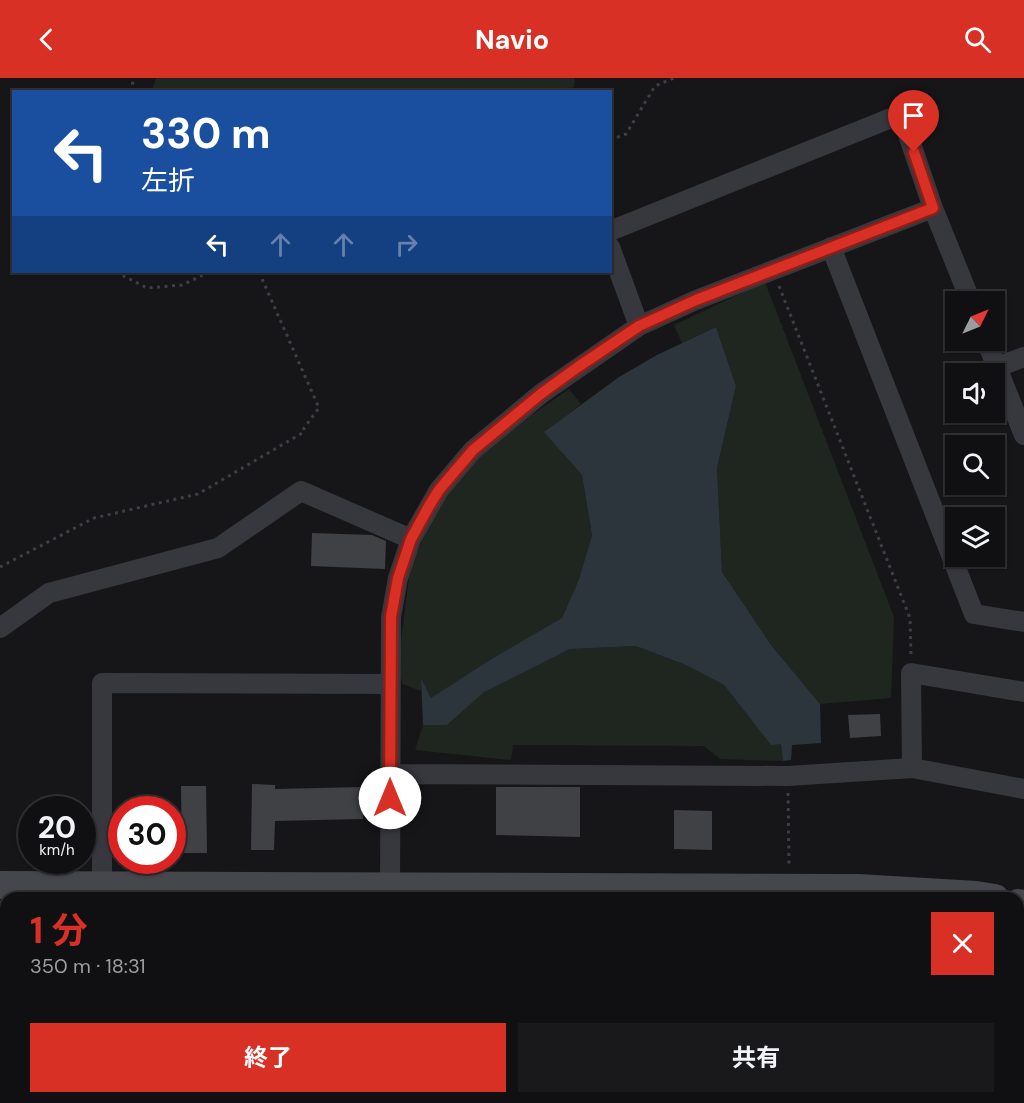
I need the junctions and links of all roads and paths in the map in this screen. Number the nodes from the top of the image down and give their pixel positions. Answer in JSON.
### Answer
{"nodes":[{"id":1,"x":674,"y":78,"type":"edge"},
{"id":2,"x":612,"y":139,"type":"edge"},
{"id":3,"x":933,"y":208,"type":"junction"},
{"id":4,"x":612,"y":230,"type":"edge"},
{"id":5,"x":831,"y":247,"type":"junction"},
{"id":6,"x":612,"y":252,"type":"edge"},
{"id":7,"x":773,"y":270,"type":"junction"},
{"id":8,"x":118,"y":273,"type":"edge"},
{"id":9,"x":207,"y":273,"type":"edge"},
{"id":10,"x":259,"y":273,"type":"edge"},
{"id":11,"x":966,"y":291,"type":"edge"},
{"id":12,"x":639,"y":326,"type":"junction"},
{"id":13,"x":1024,"y":357,"type":"edge"},
{"id":14,"x":1005,"y":364,"type":"edge"},
{"id":15,"x":1005,"y":387,"type":"edge"},
{"id":16,"x":1024,"y":435,"type":"edge"},
{"id":17,"x":411,"y":539,"type":"junction"},
{"id":18,"x":0,"y":567,"type":"edge"},
{"id":19,"x":1024,"y":622,"type":"edge"},
{"id":20,"x":0,"y":628,"type":"edge"},
{"id":21,"x":912,"y":673,"type":"junction"},
{"id":22,"x":390,"y":684,"type":"junction"},
{"id":23,"x":1024,"y":692,"type":"edge"},
{"id":24,"x":912,"y":768,"type":"junction"},
{"id":25,"x":390,"y":774,"type":"junction"},
{"id":26,"x":788,"y":776,"type":"junction"},
{"id":27,"x":1024,"y":789,"type":"edge"},
{"id":28,"x":789,"y":873,"type":"dead end"},
{"id":29,"x":0,"y":885,"type":"edge"},
{"id":30,"x":102,"y":885,"type":"junction"},
{"id":31,"x":390,"y":892,"type":"edge"},
{"id":32,"x":925,"y":892,"type":"edge"}],
"edges":[{"from":1,"to":2,"type":"path"},
{"from":3,"to":4,"type":"street"},
{"from":3,"to":5,"type":"street"},
{"from":3,"to":11,"type":"street"},
{"from":5,"to":7,"type":"street"},
{"from":5,"to":19,"type":"street"},
{"from":6,"to":12,"type":"street"},
{"from":7,"to":12,"type":"street"},
{"from":7,"to":21,"type":"path"},
{"from":8,"to":9,"type":"path"},
{"from":10,"to":18,"type":"path"},
{"from":12,"to":17,"type":"street"},
{"from":13,"to":14,"type":"street"},
{"from":15,"to":16,"type":"street"},
{"from":17,"to":20,"type":"street"},
{"from":17,"to":22,"type":"street"},
{"from":21,"to":23,"type":"street"},
{"from":21,"to":24,"type":"street"},
{"from":22,"to":25,"type":"street"},
{"from":22,"to":30,"type":"street"},
{"from":24,"to":26,"type":"street"},
{"from":24,"to":27,"type":"street"},
{"from":25,"to":26,"type":"street"},
{"from":25,"to":31,"type":"street"},
{"from":26,"to":28,"type":"path"},
{"from":29,"to":30,"type":"street"},
{"from":30,"to":31,"type":"street"},
{"from":31,"to":32,"type":"street"}]}
